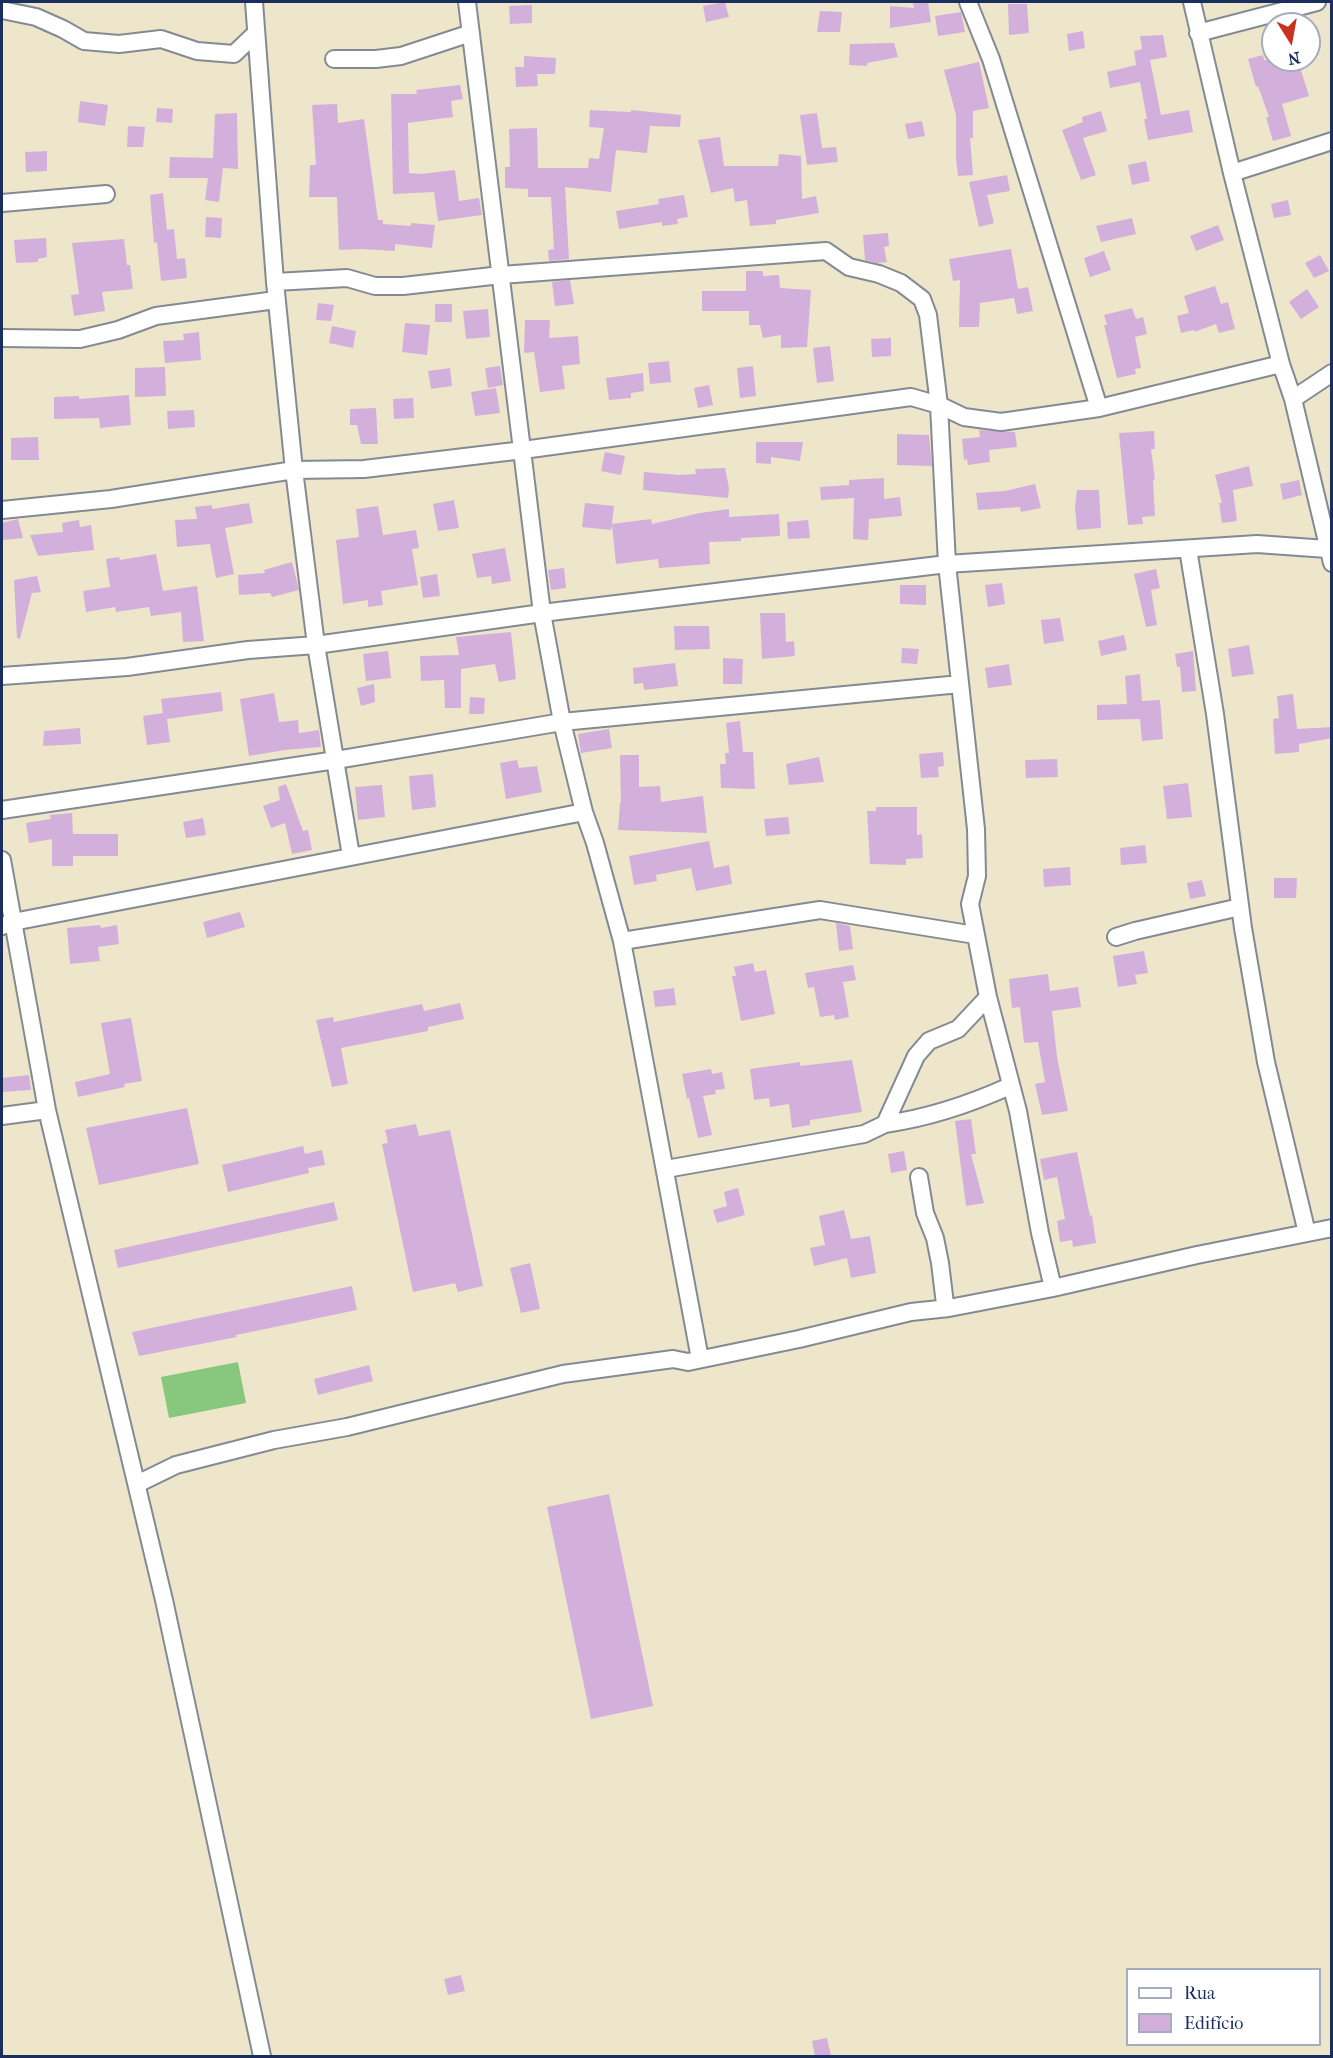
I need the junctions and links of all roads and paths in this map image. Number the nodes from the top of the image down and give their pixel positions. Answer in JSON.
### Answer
{"nodes":[{"id":1,"x":254,"y":2,"type":"edge"},
{"id":2,"x":468,"y":2,"type":"edge"},
{"id":3,"x":968,"y":2,"type":"edge"},
{"id":4,"x":1192,"y":2,"type":"edge"},
{"id":5,"x":1317,"y":2,"type":"edge"},
{"id":6,"x":2,"y":10,"type":"edge"},
{"id":7,"x":256,"y":33,"type":"junction"},
{"id":8,"x":471,"y":33,"type":"junction"},
{"id":9,"x":1198,"y":33,"type":"junction"},
{"id":10,"x":334,"y":59,"type":"dead end"},
{"id":11,"x":1332,"y":141,"type":"edge"},
{"id":12,"x":1232,"y":173,"type":"junction"},
{"id":13,"x":106,"y":194,"type":"dead end"},
{"id":14,"x":2,"y":203,"type":"edge"},
{"id":15,"x":501,"y":275,"type":"junction"},
{"id":16,"x":275,"y":282,"type":"junction"},
{"id":17,"x":276,"y":300,"type":"junction"},
{"id":18,"x":2,"y":338,"type":"edge"},
{"id":19,"x":1281,"y":364,"type":"junction"},
{"id":20,"x":1332,"y":373,"type":"edge"},
{"id":21,"x":1293,"y":399,"type":"junction"},
{"id":22,"x":939,"y":405,"type":"junction"},
{"id":23,"x":1099,"y":408,"type":"junction"},
{"id":24,"x":523,"y":450,"type":"junction"},
{"id":25,"x":294,"y":470,"type":"junction"},
{"id":26,"x":2,"y":510,"type":"edge"},
{"id":27,"x":1188,"y":549,"type":"junction"},
{"id":28,"x":1329,"y":556,"type":"edge"},
{"id":29,"x":948,"y":564,"type":"junction"},
{"id":30,"x":542,"y":613,"type":"junction"},
{"id":31,"x":316,"y":645,"type":"junction"},
{"id":32,"x":2,"y":676,"type":"edge"},
{"id":33,"x":960,"y":684,"type":"junction"},
{"id":34,"x":562,"y":722,"type":"junction"},
{"id":35,"x":336,"y":760,"type":"junction"},
{"id":36,"x":2,"y":810,"type":"edge"},
{"id":37,"x":584,"y":812,"type":"junction"},
{"id":38,"x":351,"y":856,"type":"junction"},
{"id":39,"x":2,"y":860,"type":"edge"},
{"id":40,"x":1240,"y":907,"type":"junction"},
{"id":41,"x":7,"y":924,"type":"edge"},
{"id":42,"x":975,"y":935,"type":"junction"},
{"id":43,"x":1116,"y":937,"type":"dead end"},
{"id":44,"x":622,"y":941,"type":"junction"},
{"id":45,"x":988,"y":998,"type":"junction"},
{"id":46,"x":1010,"y":1086,"type":"junction"},
{"id":47,"x":47,"y":1110,"type":"junction"},
{"id":48,"x":2,"y":1116,"type":"edge"},
{"id":49,"x":885,"y":1124,"type":"junction"},
{"id":50,"x":666,"y":1169,"type":"junction"},
{"id":51,"x":918,"y":1177,"type":"dead end"},
{"id":52,"x":1332,"y":1228,"type":"edge"},
{"id":53,"x":1307,"y":1233,"type":"junction"},
{"id":54,"x":1053,"y":1288,"type":"junction"},
{"id":55,"x":949,"y":1308,"type":"junction"},
{"id":56,"x":700,"y":1359,"type":"junction"},
{"id":57,"x":137,"y":1484,"type":"junction"},
{"id":58,"x":262,"y":2056,"type":"edge"}],
"edges":[{"from":1,"to":7,"type":"street"},
{"from":2,"to":8,"type":"street"},
{"from":3,"to":23,"type":"street"},
{"from":4,"to":9,"type":"street"},
{"from":5,"to":9,"type":"street"},
{"from":6,"to":7,"type":"street"},
{"from":7,"to":16,"type":"street"},
{"from":8,"to":10,"type":"street"},
{"from":8,"to":15,"type":"street"},
{"from":9,"to":12,"type":"street"},
{"from":11,"to":12,"type":"street"},
{"from":12,"to":19,"type":"street"},
{"from":13,"to":14,"type":"street"},
{"from":15,"to":16,"type":"street"},
{"from":15,"to":22,"type":"street"},
{"from":15,"to":24,"type":"street"},
{"from":16,"to":17,"type":"street"},
{"from":17,"to":18,"type":"street"},
{"from":17,"to":25,"type":"street"},
{"from":19,"to":21,"type":"street"},
{"from":19,"to":23,"type":"street"},
{"from":20,"to":21,"type":"street"},
{"from":21,"to":28,"type":"street"},
{"from":22,"to":23,"type":"street"},
{"from":22,"to":24,"type":"street"},
{"from":22,"to":29,"type":"street"},
{"from":24,"to":25,"type":"street"},
{"from":24,"to":30,"type":"street"},
{"from":25,"to":26,"type":"street"},
{"from":25,"to":31,"type":"street"},
{"from":27,"to":28,"type":"street"},
{"from":27,"to":29,"type":"street"},
{"from":27,"to":40,"type":"street"},
{"from":29,"to":30,"type":"street"},
{"from":29,"to":33,"type":"street"},
{"from":30,"to":31,"type":"street"},
{"from":30,"to":34,"type":"street"},
{"from":31,"to":32,"type":"street"},
{"from":31,"to":35,"type":"street"},
{"from":33,"to":34,"type":"street"},
{"from":33,"to":42,"type":"street"},
{"from":34,"to":35,"type":"street"},
{"from":34,"to":37,"type":"street"},
{"from":35,"to":36,"type":"street"},
{"from":35,"to":38,"type":"street"},
{"from":37,"to":38,"type":"street"},
{"from":37,"to":44,"type":"street"},
{"from":38,"to":41,"type":"street"},
{"from":39,"to":41,"type":"street"},
{"from":40,"to":43,"type":"street"},
{"from":40,"to":53,"type":"street"},
{"from":41,"to":47,"type":"street"},
{"from":42,"to":44,"type":"street"},
{"from":42,"to":45,"type":"street"},
{"from":44,"to":50,"type":"street"},
{"from":45,"to":46,"type":"street"},
{"from":45,"to":49,"type":"street"},
{"from":46,"to":49,"type":"street"},
{"from":46,"to":54,"type":"street"},
{"from":47,"to":48,"type":"street"},
{"from":47,"to":57,"type":"street"},
{"from":49,"to":50,"type":"street"},
{"from":50,"to":56,"type":"street"},
{"from":51,"to":55,"type":"street"},
{"from":52,"to":53,"type":"street"},
{"from":53,"to":54,"type":"street"},
{"from":54,"to":55,"type":"street"},
{"from":55,"to":56,"type":"street"},
{"from":56,"to":57,"type":"street"},
{"from":57,"to":58,"type":"street"}]}
